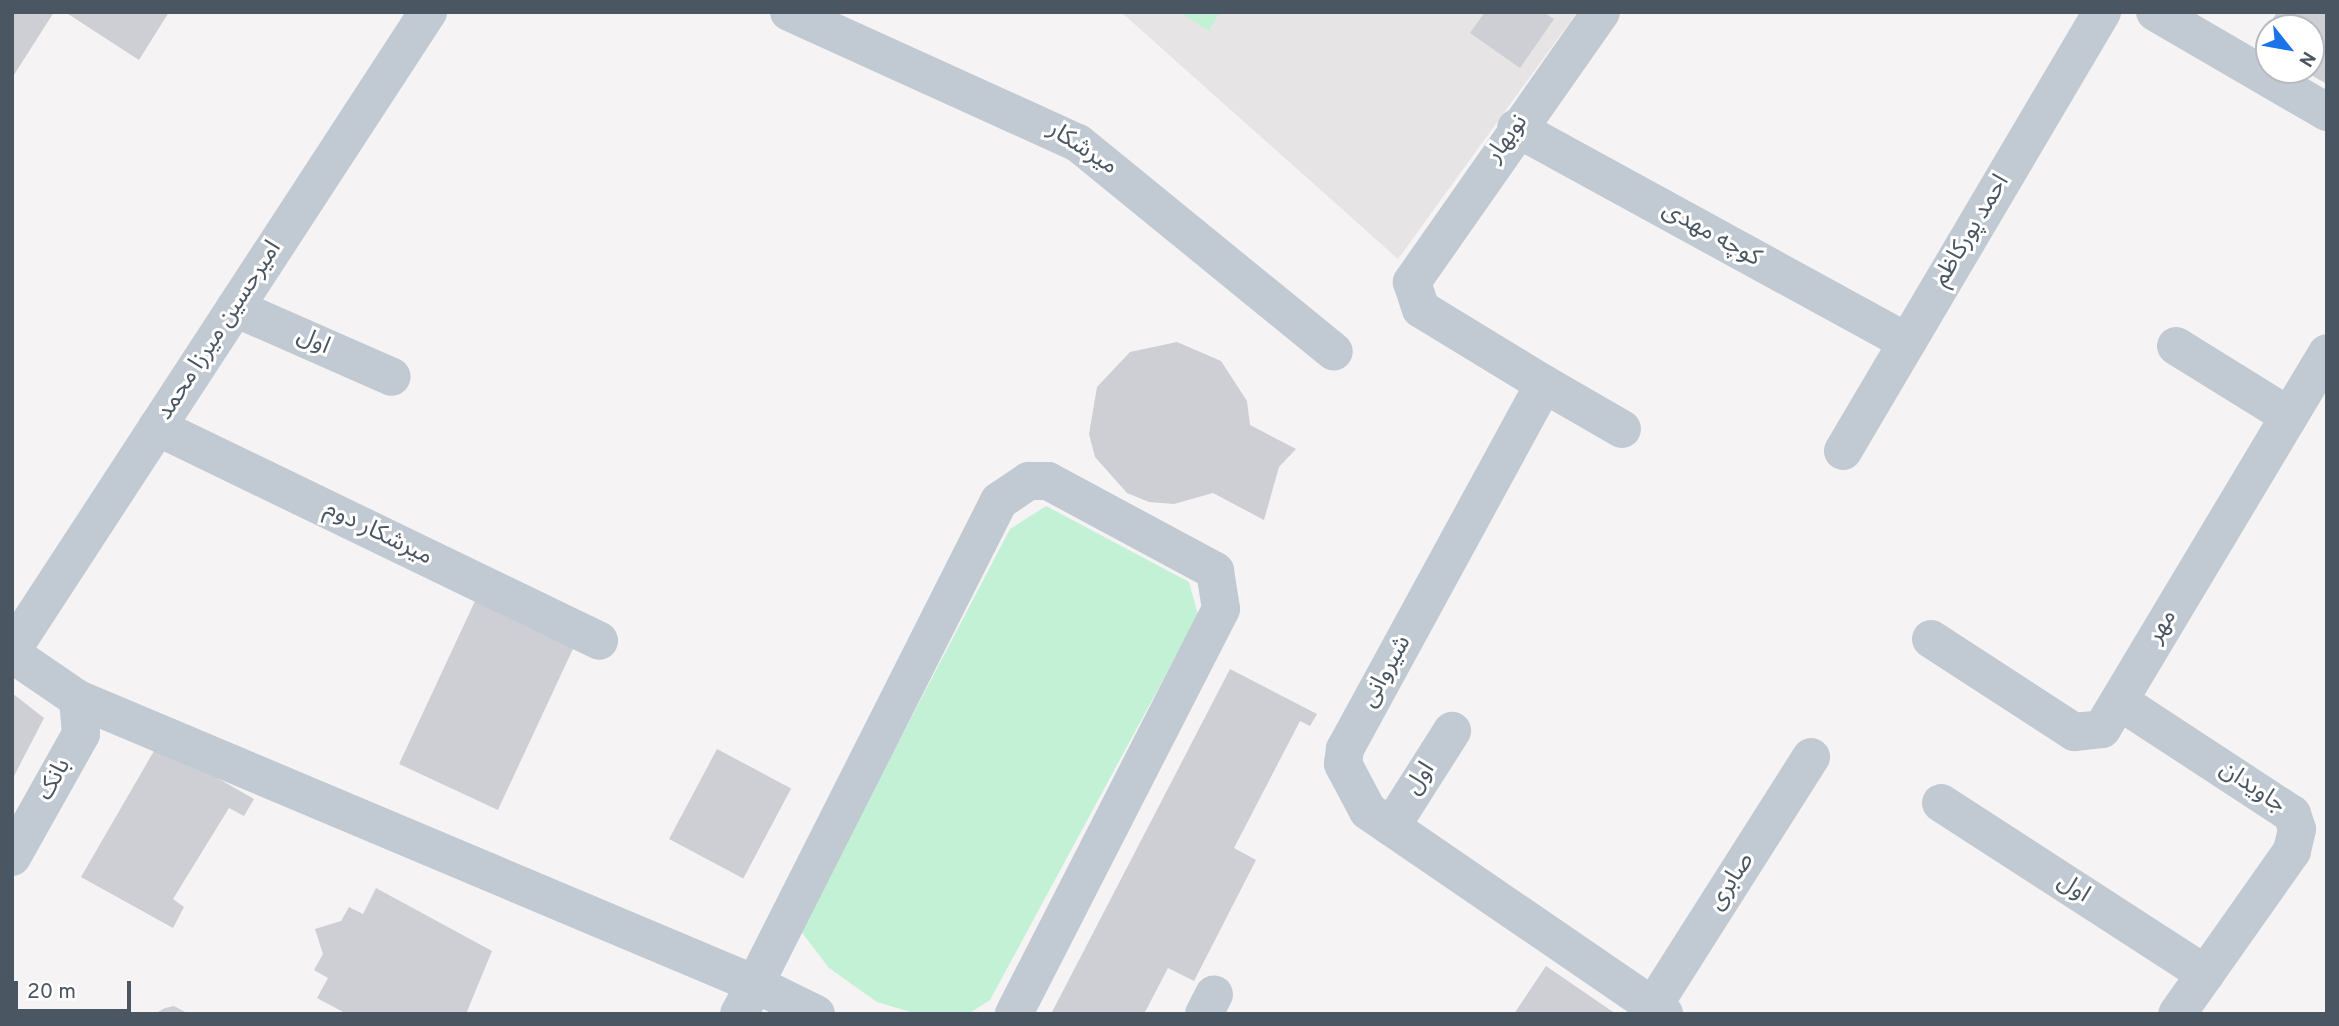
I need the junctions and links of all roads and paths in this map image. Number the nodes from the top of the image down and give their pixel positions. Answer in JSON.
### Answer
{"nodes":[{"id":1,"x":428,"y":12,"type":"edge"},
{"id":2,"x":789,"y":12,"type":"edge"},
{"id":3,"x":1601,"y":12,"type":"edge"},
{"id":4,"x":2102,"y":12,"type":"edge"},
{"id":5,"x":2155,"y":12,"type":"edge"},
{"id":6,"x":2327,"y":112,"type":"edge"},
{"id":7,"x":1516,"y":128,"type":"junction"},
{"id":8,"x":235,"y":308,"type":"junction"},
{"id":9,"x":1907,"y":342,"type":"junction"},
{"id":10,"x":2176,"y":346,"type":"dead end"},
{"id":11,"x":1334,"y":352,"type":"dead end"},
{"id":12,"x":2327,"y":353,"type":"edge"},
{"id":13,"x":392,"y":377,"type":"dead end"},
{"id":14,"x":1544,"y":384,"type":"junction"},
{"id":15,"x":2289,"y":416,"type":"junction"},
{"id":16,"x":157,"y":427,"type":"junction"},
{"id":17,"x":1622,"y":429,"type":"dead end"},
{"id":18,"x":1843,"y":451,"type":"dead end"},
{"id":19,"x":1931,"y":639,"type":"dead end"},
{"id":20,"x":599,"y":641,"type":"dead end"},
{"id":21,"x":12,"y":652,"type":"edge"},
{"id":22,"x":78,"y":699,"type":"junction"},
{"id":23,"x":2119,"y":701,"type":"junction"},
{"id":24,"x":1452,"y":731,"type":"dead end"},
{"id":25,"x":1811,"y":757,"type":"dead end"},
{"id":26,"x":1941,"y":803,"type":"dead end"},
{"id":27,"x":1379,"y":819,"type":"junction"},
{"id":28,"x":12,"y":857,"type":"edge"},
{"id":29,"x":2205,"y":974,"type":"junction"},
{"id":30,"x":747,"y":999,"type":"edge"},
{"id":31,"x":1658,"y":1010,"type":"edge"},
{"id":32,"x":817,"y":1014,"type":"edge"},
{"id":33,"x":1014,"y":1014,"type":"edge"},
{"id":34,"x":2177,"y":1014,"type":"edge"}],
"edges":[{"from":1,"to":8,"type":"street","name":"امیرحسین میرزا محمد"},
{"from":2,"to":11,"type":"street","name":"میرشکار"},
{"from":3,"to":7,"type":"street","name":"نوبهار"},
{"from":4,"to":9,"type":"street","name":"احمد پورکاظم"},
{"from":5,"to":6,"type":"street"},
{"from":7,"to":9,"type":"street","name":"کوچه مهدی"},
{"from":7,"to":14,"type":"street","name":"نوبهار"},
{"from":8,"to":13,"type":"street","name":"اول"},
{"from":8,"to":16,"type":"street","name":"امیرحسین میرزا محمد"},
{"from":9,"to":18,"type":"street","name":"احمد پورکاظم"},
{"from":10,"to":15,"type":"street"},
{"from":12,"to":15,"type":"street","name":"مهر"},
{"from":14,"to":17,"type":"street"},
{"from":14,"to":27,"type":"street","name":"شیروانی"},
{"from":15,"to":23,"type":"street","name":"مهر"},
{"from":16,"to":20,"type":"street","name":"میرشکار دوم"},
{"from":16,"to":21,"type":"street","name":"امیرحسین میرزا محمد"},
{"from":19,"to":23,"type":"street","name":"مهر"},
{"from":21,"to":22,"type":"street"},
{"from":22,"to":28,"type":"street","name":"بانک"},
{"from":22,"to":30,"type":"street"},
{"from":23,"to":29,"type":"street","name":"جاویدان"},
{"from":24,"to":27,"type":"street","name":"اول"},
{"from":25,"to":31,"type":"street","name":"صابری"},
{"from":26,"to":29,"type":"street","name":"اول"},
{"from":27,"to":31,"type":"street","name":"شیروانی"},
{"from":29,"to":34,"type":"street","name":"جاویدان"},
{"from":30,"to":32,"type":"street"},
{"from":30,"to":33,"type":"street"}]}
